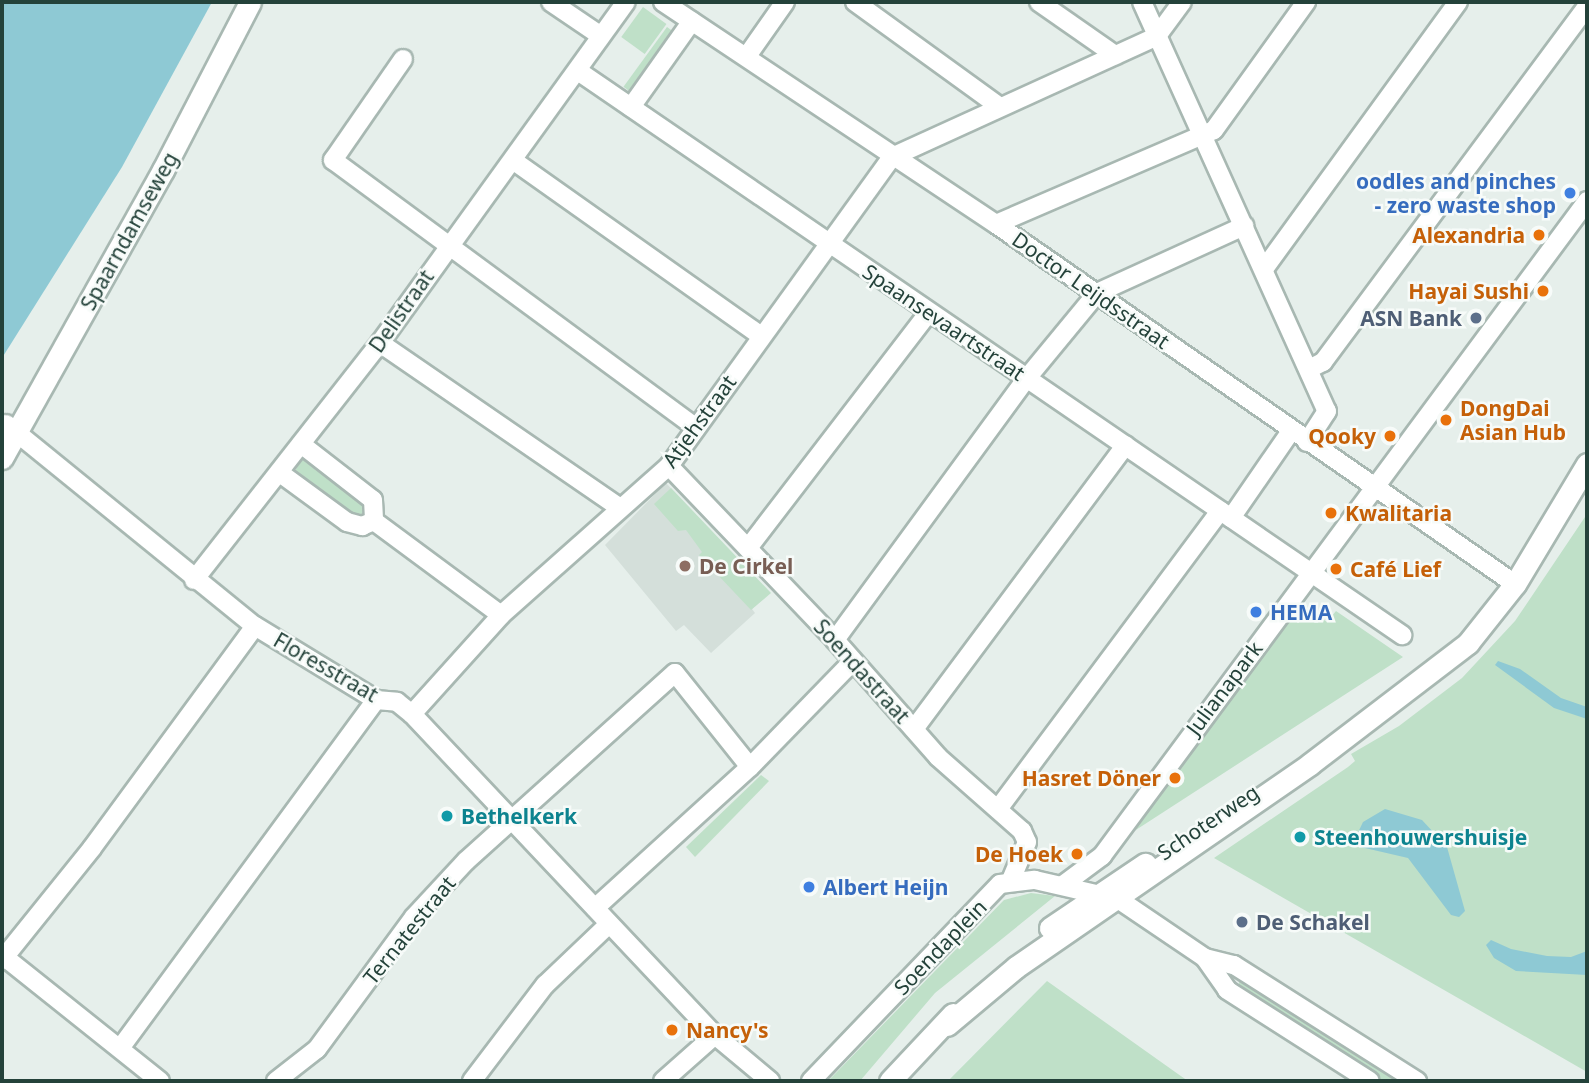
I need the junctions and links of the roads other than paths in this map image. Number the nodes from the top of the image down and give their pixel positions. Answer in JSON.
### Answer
{"nodes":[{"id":1,"x":234,"y":2,"type":"edge"},
{"id":2,"x":250,"y":2,"type":"edge"},
{"id":3,"x":551,"y":2,"type":"edge"},
{"id":4,"x":626,"y":2,"type":"edge"},
{"id":5,"x":663,"y":2,"type":"edge"},
{"id":6,"x":785,"y":2,"type":"edge"},
{"id":7,"x":855,"y":2,"type":"edge"},
{"id":8,"x":1039,"y":2,"type":"edge"},
{"id":9,"x":1142,"y":2,"type":"edge"},
{"id":10,"x":1182,"y":2,"type":"edge"},
{"id":11,"x":1306,"y":2,"type":"edge"},
{"id":12,"x":1458,"y":2,"type":"edge"},
{"id":13,"x":1587,"y":7,"type":"edge"},
{"id":14,"x":692,"y":21,"type":"junction"},
{"id":15,"x":601,"y":36,"type":"junction"},
{"id":16,"x":1157,"y":36,"type":"junction"},
{"id":17,"x":1115,"y":55,"type":"junction"},
{"id":18,"x":747,"y":56,"type":"junction"},
{"id":19,"x":403,"y":59,"type":"dead end"},
{"id":20,"x":578,"y":71,"type":"junction"},
{"id":21,"x":631,"y":107,"type":"junction"},
{"id":22,"x":1000,"y":107,"type":"junction"},
{"id":23,"x":1201,"y":136,"type":"junction"},
{"id":24,"x":892,"y":157,"type":"junction"},
{"id":25,"x":514,"y":161,"type":"junction"},
{"id":26,"x":1587,"y":201,"type":"edge"},
{"id":27,"x":996,"y":224,"type":"junction"},
{"id":28,"x":1244,"y":226,"type":"junction"},
{"id":29,"x":829,"y":243,"type":"junction"},
{"id":30,"x":448,"y":244,"type":"junction"},
{"id":31,"x":1264,"y":269,"type":"junction"},
{"id":32,"x":1097,"y":293,"type":"junction"},
{"id":33,"x":929,"y":312,"type":"junction"},
{"id":34,"x":761,"y":336,"type":"junction"},
{"id":35,"x":380,"y":342,"type":"junction"},
{"id":36,"x":1308,"y":369,"type":"junction"},
{"id":37,"x":1027,"y":378,"type":"junction"},
{"id":38,"x":695,"y":427,"type":"junction"},
{"id":39,"x":8,"y":429,"type":"edge"},
{"id":40,"x":1291,"y":431,"type":"junction"},
{"id":41,"x":1307,"y":442,"type":"junction"},
{"id":42,"x":301,"y":444,"type":"junction"},
{"id":43,"x":1126,"y":445,"type":"junction"},
{"id":44,"x":2,"y":458,"type":"edge"},
{"id":45,"x":1587,"y":464,"type":"edge"},
{"id":46,"x":669,"y":466,"type":"junction"},
{"id":47,"x":280,"y":473,"type":"junction"},
{"id":48,"x":1375,"y":487,"type":"junction"},
{"id":49,"x":619,"y":508,"type":"junction"},
{"id":50,"x":1225,"y":514,"type":"junction"},
{"id":51,"x":374,"y":521,"type":"junction"},
{"id":52,"x":748,"y":548,"type":"junction"},
{"id":53,"x":1311,"y":571,"type":"junction"},
{"id":54,"x":194,"y":580,"type":"junction"},
{"id":55,"x":1510,"y":581,"type":"junction"},
{"id":56,"x":501,"y":615,"type":"junction"},
{"id":57,"x":255,"y":626,"type":"junction"},
{"id":58,"x":1402,"y":635,"type":"dead end"},
{"id":59,"x":835,"y":640,"type":"junction"},
{"id":60,"x":852,"y":662,"type":"junction"},
{"id":61,"x":376,"y":700,"type":"junction"},
{"id":62,"x":412,"y":713,"type":"junction"},
{"id":63,"x":914,"y":729,"type":"junction"},
{"id":64,"x":750,"y":767,"type":"junction"},
{"id":65,"x":998,"y":809,"type":"junction"},
{"id":66,"x":514,"y":820,"type":"junction"},
{"id":67,"x":1010,"y":880,"type":"junction"},
{"id":68,"x":1063,"y":885,"type":"junction"},
{"id":69,"x":1110,"y":891,"type":"junction"},
{"id":70,"x":595,"y":908,"type":"junction"},
{"id":71,"x":609,"y":924,"type":"junction"},
{"id":72,"x":3,"y":957,"type":"edge"},
{"id":73,"x":1205,"y":958,"type":"junction"},
{"id":74,"x":715,"y":1035,"type":"junction"},
{"id":75,"x":929,"y":1044,"type":"junction"},
{"id":76,"x":121,"y":1047,"type":"junction"},
{"id":77,"x":160,"y":1081,"type":"edge"},
{"id":78,"x":276,"y":1081,"type":"edge"},
{"id":79,"x":472,"y":1081,"type":"edge"},
{"id":80,"x":663,"y":1081,"type":"edge"},
{"id":81,"x":770,"y":1081,"type":"edge"},
{"id":82,"x":811,"y":1081,"type":"edge"},
{"id":83,"x":890,"y":1081,"type":"edge"},
{"id":84,"x":903,"y":1081,"type":"edge"},
{"id":85,"x":1370,"y":1081,"type":"edge"},
{"id":86,"x":1417,"y":1081,"type":"edge"}],
"edges":[{"from":1,"to":39,"type":"main road","name":"Spaarndamseweg"},
{"from":2,"to":39,"type":"main road","name":"Spaarndamseweg"},
{"from":3,"to":15,"type":"street"},
{"from":4,"to":15,"type":"street","name":"Delistraat"},
{"from":5,"to":14,"type":"street","name":"Doctor Leijdsstraat"},
{"from":6,"to":18,"type":"street"},
{"from":7,"to":22,"type":"street"},
{"from":8,"to":17,"type":"street"},
{"from":9,"to":16,"type":"street"},
{"from":10,"to":16,"type":"street"},
{"from":11,"to":23,"type":"street"},
{"from":12,"to":31,"type":"street"},
{"from":13,"to":36,"type":"street"},
{"from":14,"to":18,"type":"street","name":"Doctor Leijdsstraat"},
{"from":14,"to":21,"type":"street"},
{"from":15,"to":20,"type":"street","name":"Delistraat"},
{"from":16,"to":17,"type":"street"},
{"from":16,"to":23,"type":"street"},
{"from":17,"to":22,"type":"street"},
{"from":18,"to":24,"type":"street","name":"Doctor Leijdsstraat"},
{"from":19,"to":30,"type":"street"},
{"from":20,"to":21,"type":"street","name":"Spaansevaartstraat"},
{"from":20,"to":25,"type":"street","name":"Delistraat"},
{"from":21,"to":29,"type":"street","name":"Spaansevaartstraat"},
{"from":22,"to":24,"type":"street"},
{"from":23,"to":27,"type":"street"},
{"from":23,"to":28,"type":"street"},
{"from":24,"to":27,"type":"street","name":"Doctor Leijdsstraat"},
{"from":24,"to":29,"type":"street","name":"Atjehstraat"},
{"from":25,"to":30,"type":"street","name":"Delistraat"},
{"from":25,"to":34,"type":"street"},
{"from":26,"to":48,"type":"street","name":"Julianapark"},
{"from":27,"to":32,"type":"street","name":"Doctor Leijdsstraat"},
{"from":28,"to":31,"type":"street"},
{"from":28,"to":32,"type":"street"},
{"from":29,"to":33,"type":"street","name":"Spaansevaartstraat"},
{"from":29,"to":34,"type":"street","name":"Atjehstraat"},
{"from":30,"to":35,"type":"street","name":"Delistraat"},
{"from":30,"to":38,"type":"street"},
{"from":31,"to":36,"type":"street"},
{"from":32,"to":37,"type":"street"},
{"from":32,"to":40,"type":"street","name":"Doctor Leijdsstraat"},
{"from":33,"to":37,"type":"street","name":"Spaansevaartstraat"},
{"from":33,"to":52,"type":"street"},
{"from":34,"to":38,"type":"street","name":"Atjehstraat"},
{"from":35,"to":42,"type":"street","name":"Delistraat"},
{"from":35,"to":49,"type":"street"},
{"from":36,"to":41,"type":"street"},
{"from":37,"to":43,"type":"street","name":"Spaansevaartstraat"},
{"from":37,"to":59,"type":"street"},
{"from":38,"to":46,"type":"street","name":"Atjehstraat"},
{"from":39,"to":44,"type":"main road","name":"Spaarndamseweg"},
{"from":39,"to":54,"type":"street","name":"Floresstraat"},
{"from":40,"to":41,"type":"street","name":"Doctor Leijdsstraat"},
{"from":40,"to":50,"type":"street"},
{"from":41,"to":48,"type":"street","name":"Doctor Leijdsstraat"},
{"from":42,"to":47,"type":"street","name":"Delistraat"},
{"from":42,"to":51,"type":"street"},
{"from":43,"to":50,"type":"street","name":"Spaansevaartstraat"},
{"from":43,"to":63,"type":"street"},
{"from":45,"to":55,"type":"main road","name":"Schoterweg"},
{"from":46,"to":49,"type":"street","name":"Atjehstraat"},
{"from":46,"to":52,"type":"street","name":"Soendastraat"},
{"from":47,"to":51,"type":"street"},
{"from":47,"to":54,"type":"street","name":"Delistraat"},
{"from":48,"to":53,"type":"street","name":"Julianapark"},
{"from":48,"to":55,"type":"street","name":"Doctor Leijdsstraat"},
{"from":49,"to":56,"type":"street","name":"Atjehstraat"},
{"from":50,"to":53,"type":"street","name":"Spaansevaartstraat"},
{"from":50,"to":65,"type":"street"},
{"from":51,"to":56,"type":"street"},
{"from":52,"to":59,"type":"street","name":"Soendastraat"},
{"from":53,"to":58,"type":"street"},
{"from":53,"to":68,"type":"street","name":"Julianapark"},
{"from":54,"to":57,"type":"street","name":"Floresstraat"},
{"from":55,"to":69,"type":"main road","name":"Schoterweg"},
{"from":56,"to":62,"type":"street","name":"Atjehstraat"},
{"from":57,"to":61,"type":"street","name":"Floresstraat"},
{"from":57,"to":72,"type":"street"},
{"from":59,"to":60,"type":"street","name":"Soendastraat"},
{"from":60,"to":63,"type":"street","name":"Soendastraat"},
{"from":60,"to":64,"type":"street"},
{"from":61,"to":62,"type":"street","name":"Floresstraat"},
{"from":61,"to":76,"type":"street"},
{"from":62,"to":66,"type":"street","name":"Floresstraat"},
{"from":63,"to":65,"type":"street","name":"Soendastraat"},
{"from":64,"to":66,"type":"street","name":"Ternatestraat"},
{"from":64,"to":70,"type":"street"},
{"from":65,"to":67,"type":"street","name":"Soendastraat"},
{"from":66,"to":70,"type":"street","name":"Floresstraat"},
{"from":66,"to":78,"type":"street","name":"Ternatestraat"},
{"from":67,"to":68,"type":"street"},
{"from":67,"to":82,"type":"street","name":"Soendaplein"},
{"from":68,"to":69,"type":"street"},
{"from":69,"to":73,"type":"street"},
{"from":69,"to":75,"type":"main road"},
{"from":70,"to":71,"type":"street","name":"Floresstraat"},
{"from":71,"to":74,"type":"street","name":"Floresstraat"},
{"from":71,"to":79,"type":"street"},
{"from":72,"to":76,"type":"street"},
{"from":73,"to":85,"type":"street"},
{"from":73,"to":86,"type":"street"},
{"from":74,"to":80,"type":"street"},
{"from":74,"to":81,"type":"street","name":"Floresstraat"},
{"from":75,"to":83,"type":"main road"},
{"from":75,"to":84,"type":"main road"},
{"from":76,"to":77,"type":"street"}]}
